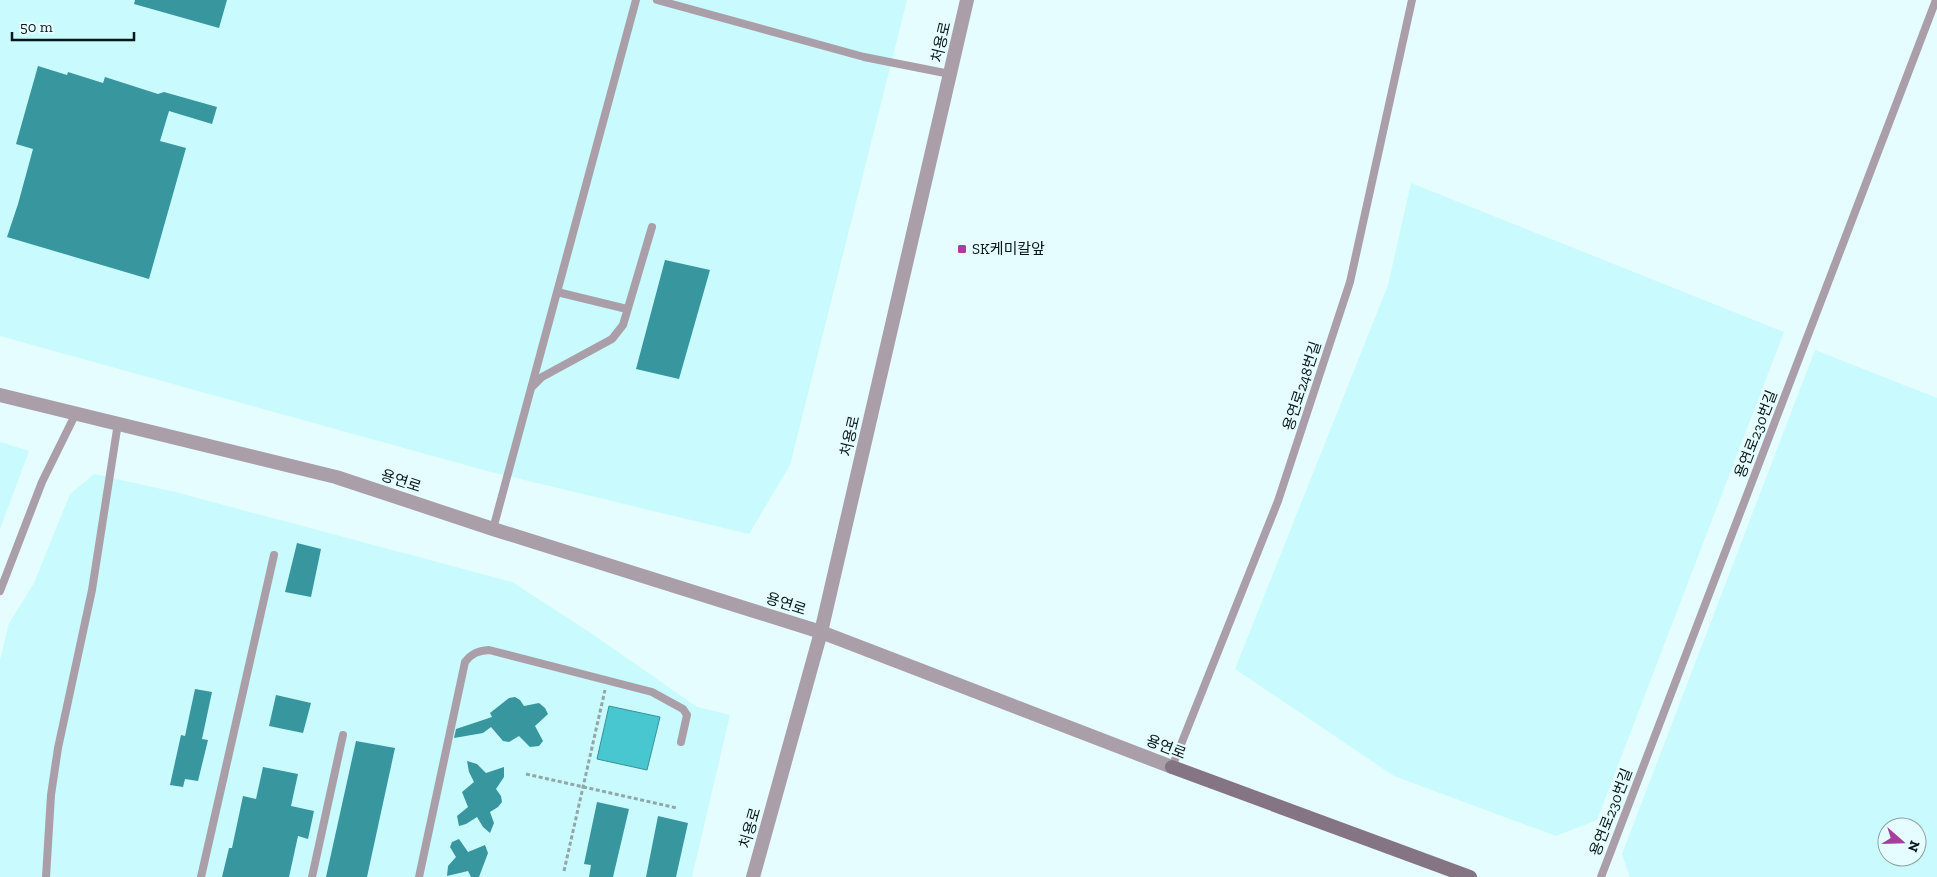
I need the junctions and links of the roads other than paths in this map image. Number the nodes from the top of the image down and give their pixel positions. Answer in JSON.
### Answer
{"nodes":[{"id":1,"x":636,"y":0,"type":"edge"},
{"id":2,"x":657,"y":0,"type":"edge"},
{"id":3,"x":967,"y":0,"type":"edge"},
{"id":4,"x":1412,"y":0,"type":"edge"},
{"id":5,"x":1936,"y":0,"type":"edge"},
{"id":6,"x":950,"y":74,"type":"junction"},
{"id":7,"x":652,"y":226,"type":"dead end"},
{"id":8,"x":557,"y":292,"type":"junction"},
{"id":9,"x":627,"y":310,"type":"junction"},
{"id":10,"x":531,"y":389,"type":"junction"},
{"id":11,"x":0,"y":394,"type":"edge"},
{"id":12,"x":76,"y":413,"type":"junction"},
{"id":13,"x":118,"y":423,"type":"junction"},
{"id":14,"x":493,"y":529,"type":"junction"},
{"id":15,"x":274,"y":555,"type":"dead end"},
{"id":16,"x":0,"y":591,"type":"edge"},
{"id":17,"x":821,"y":632,"type":"junction"},
{"id":18,"x":344,"y":735,"type":"dead end"},
{"id":19,"x":681,"y":742,"type":"dead end"},
{"id":20,"x":1172,"y":766,"type":"junction"},
{"id":21,"x":46,"y":877,"type":"edge"},
{"id":22,"x":201,"y":877,"type":"edge"},
{"id":23,"x":312,"y":877,"type":"edge"},
{"id":24,"x":419,"y":877,"type":"edge"},
{"id":25,"x":753,"y":877,"type":"edge"},
{"id":26,"x":1470,"y":877,"type":"edge"},
{"id":27,"x":1601,"y":877,"type":"edge"}],
"edges":[{"from":1,"to":8,"type":"lane"},
{"from":2,"to":6,"type":"lane"},
{"from":3,"to":6,"type":"street","name":"처용로"},
{"from":4,"to":20,"type":"lane","name":"용연로248번길"},
{"from":5,"to":27,"type":"lane","name":"용연로230번길"},
{"from":6,"to":17,"type":"street","name":"처용로"},
{"from":7,"to":9,"type":"lane"},
{"from":8,"to":9,"type":"lane"},
{"from":8,"to":10,"type":"lane"},
{"from":9,"to":10,"type":"lane"},
{"from":10,"to":14,"type":"lane"},
{"from":11,"to":12,"type":"street","name":"용연로"},
{"from":12,"to":13,"type":"street","name":"용연로"},
{"from":12,"to":16,"type":"lane"},
{"from":13,"to":14,"type":"street","name":"용연로"},
{"from":13,"to":21,"type":"lane"},
{"from":14,"to":17,"type":"street","name":"용연로"},
{"from":15,"to":22,"type":"lane"},
{"from":17,"to":20,"type":"street","name":"용연로"},
{"from":17,"to":25,"type":"street","name":"처용로"},
{"from":18,"to":23,"type":"lane"},
{"from":19,"to":24,"type":"lane"},
{"from":20,"to":26,"type":"main road","name":"용연로"}]}
